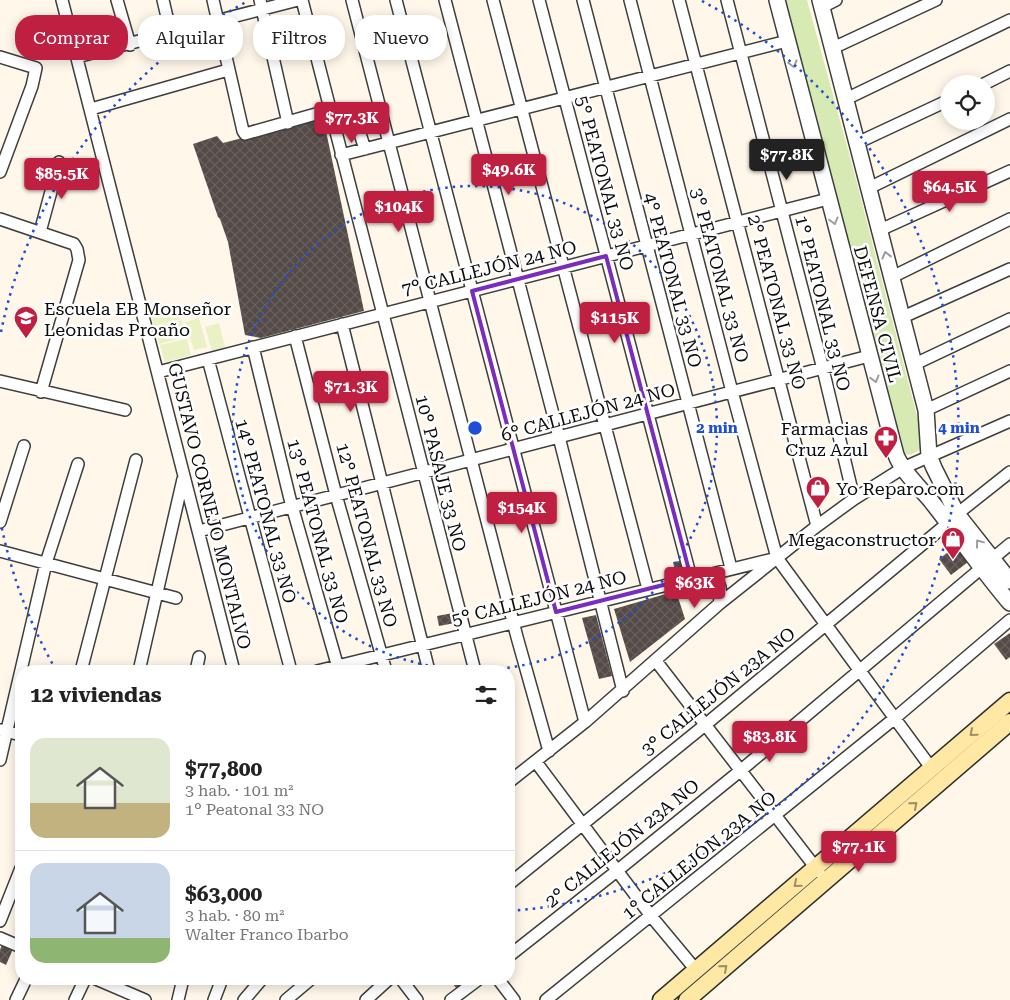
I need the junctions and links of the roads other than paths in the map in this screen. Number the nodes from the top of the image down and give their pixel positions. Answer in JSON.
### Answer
{"nodes":[{"id":1,"x":62,"y":0,"type":"edge"},
{"id":2,"x":117,"y":0,"type":"edge"},
{"id":3,"x":163,"y":0,"type":"edge"},
{"id":4,"x":213,"y":0,"type":"edge"},
{"id":5,"x":300,"y":0,"type":"edge"},
{"id":6,"x":352,"y":0,"type":"edge"},
{"id":7,"x":396,"y":0,"type":"edge"},
{"id":8,"x":445,"y":0,"type":"edge"},
{"id":9,"x":493,"y":0,"type":"edge"},
{"id":10,"x":539,"y":0,"type":"edge"},
{"id":11,"x":582,"y":0,"type":"edge"},
{"id":12,"x":630,"y":0,"type":"edge"},
{"id":13,"x":679,"y":0,"type":"edge"},
{"id":14,"x":727,"y":0,"type":"edge"},
{"id":15,"x":777,"y":0,"type":"edge"},
{"id":16,"x":836,"y":0,"type":"edge"},
{"id":17,"x":936,"y":0,"type":"edge"},
{"id":18,"x":821,"y":3,"type":"edge"},
{"id":19,"x":261,"y":5,"type":"edge"},
{"id":20,"x":66,"y":15,"type":"edge"},
{"id":21,"x":167,"y":15,"type":"edge"},
{"id":22,"x":217,"y":15,"type":"edge"},
{"id":23,"x":234,"y":15,"type":"edge"},
{"id":24,"x":1010,"y":20,"type":"edge"},
{"id":25,"x":787,"y":41,"type":"junction"},
{"id":26,"x":138,"y":43,"type":"edge"},
{"id":27,"x":130,"y":45,"type":"joint"},
{"id":28,"x":832,"y":48,"type":"junction"},
{"id":29,"x":740,"y":53,"type":"junction"},
{"id":30,"x":0,"y":57,"type":"edge"},
{"id":31,"x":78,"y":60,"type":"edge"},
{"id":32,"x":226,"y":60,"type":"edge"},
{"id":33,"x":696,"y":64,"type":"junction"},
{"id":34,"x":228,"y":70,"type":"junction"},
{"id":35,"x":1010,"y":71,"type":"edge"},
{"id":36,"x":650,"y":76,"type":"junction"},
{"id":37,"x":995,"y":78,"type":"edge"},
{"id":38,"x":606,"y":88,"type":"junction"},
{"id":39,"x":564,"y":98,"type":"junction"},
{"id":40,"x":846,"y":99,"type":"junction"},
{"id":41,"x":940,"y":104,"type":"edge"},
{"id":42,"x":91,"y":109,"type":"junction"},
{"id":43,"x":522,"y":109,"type":"junction"},
{"id":44,"x":330,"y":110,"type":"junction"},
{"id":45,"x":1010,"y":119,"type":"edge"},
{"id":46,"x":476,"y":121,"type":"junction"},
{"id":47,"x":288,"y":123,"type":"junction"},
{"id":48,"x":430,"y":132,"type":"junction"},
{"id":49,"x":389,"y":143,"type":"junction"},
{"id":50,"x":857,"y":143,"type":"junction"},
{"id":51,"x":365,"y":149,"type":"junction"},
{"id":52,"x":341,"y":156,"type":"junction"},
{"id":53,"x":59,"y":162,"type":"dead end"},
{"id":54,"x":1010,"y":171,"type":"edge"},
{"id":55,"x":0,"y":172,"type":"edge"},
{"id":56,"x":869,"y":188,"type":"junction"},
{"id":57,"x":828,"y":199,"type":"junction"},
{"id":58,"x":782,"y":212,"type":"junction"},
{"id":59,"x":0,"y":219,"type":"edge"},
{"id":60,"x":1010,"y":219,"type":"edge"},
{"id":61,"x":738,"y":222,"type":"junction"},
{"id":62,"x":880,"y":230,"type":"junction"},
{"id":63,"x":40,"y":232,"type":"junction"},
{"id":64,"x":691,"y":234,"type":"junction"},
{"id":65,"x":647,"y":246,"type":"junction"},
{"id":66,"x":606,"y":256,"type":"junction"},
{"id":67,"x":563,"y":267,"type":"junction"},
{"id":68,"x":1010,"y":269,"type":"edge"},
{"id":69,"x":892,"y":277,"type":"junction"},
{"id":70,"x":518,"y":279,"type":"junction"},
{"id":71,"x":472,"y":291,"type":"junction"},
{"id":72,"x":430,"y":302,"type":"junction"},
{"id":73,"x":382,"y":314,"type":"junction"},
{"id":74,"x":902,"y":318,"type":"junction"},
{"id":75,"x":1010,"y":319,"type":"edge"},
{"id":76,"x":342,"y":324,"type":"junction"},
{"id":77,"x":296,"y":336,"type":"junction"},
{"id":78,"x":253,"y":347,"type":"junction"},
{"id":79,"x":869,"y":356,"type":"junction"},
{"id":80,"x":208,"y":359,"type":"junction"},
{"id":81,"x":915,"y":364,"type":"junction"},
{"id":82,"x":823,"y":369,"type":"junction"},
{"id":83,"x":1010,"y":370,"type":"edge"},
{"id":84,"x":158,"y":372,"type":"junction"},
{"id":85,"x":779,"y":380,"type":"junction"},
{"id":86,"x":0,"y":381,"type":"edge"},
{"id":87,"x":41,"y":392,"type":"junction"},
{"id":88,"x":732,"y":392,"type":"junction"},
{"id":89,"x":688,"y":404,"type":"junction"},
{"id":90,"x":124,"y":410,"type":"dead end"},
{"id":91,"x":926,"y":410,"type":"junction"},
{"id":92,"x":648,"y":414,"type":"junction"},
{"id":93,"x":1010,"y":421,"type":"edge"},
{"id":94,"x":605,"y":425,"type":"junction"},
{"id":95,"x":559,"y":437,"type":"junction"},
{"id":96,"x":24,"y":446,"type":"dead end"},
{"id":97,"x":513,"y":449,"type":"junction"},
{"id":98,"x":930,"y":456,"type":"junction"},
{"id":99,"x":136,"y":460,"type":"dead end"},
{"id":100,"x":471,"y":460,"type":"junction"},
{"id":101,"x":78,"y":464,"type":"dead end"},
{"id":102,"x":903,"y":468,"type":"junction"},
{"id":103,"x":423,"y":472,"type":"junction"},
{"id":104,"x":1010,"y":472,"type":"edge"},
{"id":105,"x":184,"y":475,"type":"junction"},
{"id":106,"x":382,"y":483,"type":"junction"},
{"id":107,"x":336,"y":495,"type":"junction"},
{"id":108,"x":854,"y":499,"type":"junction"},
{"id":109,"x":292,"y":507,"type":"junction"},
{"id":110,"x":250,"y":518,"type":"junction"},
{"id":111,"x":953,"y":518,"type":"junction"},
{"id":112,"x":0,"y":522,"type":"edge"},
{"id":113,"x":817,"y":526,"type":"junction"},
{"id":114,"x":198,"y":531,"type":"junction"},
{"id":115,"x":1010,"y":544,"type":"edge"},
{"id":116,"x":0,"y":551,"type":"edge"},
{"id":117,"x":777,"y":558,"type":"junction"},
{"id":118,"x":46,"y":563,"type":"junction"},
{"id":119,"x":986,"y":564,"type":"junction"},
{"id":120,"x":731,"y":568,"type":"junction"},
{"id":121,"x":702,"y":575,"type":"junction"},
{"id":122,"x":691,"y":578,"type":"junction"},
{"id":123,"x":105,"y":579,"type":"junction"},
{"id":124,"x":1010,"y":581,"type":"edge"},
{"id":125,"x":648,"y":589,"type":"junction"},
{"id":126,"x":158,"y":593,"type":"junction"},
{"id":127,"x":176,"y":598,"type":"dead end"},
{"id":128,"x":600,"y":601,"type":"junction"},
{"id":129,"x":1010,"y":603,"type":"edge"},
{"id":130,"x":719,"y":604,"type":"junction"},
{"id":131,"x":556,"y":612,"type":"junction"},
{"id":132,"x":1010,"y":620,"type":"edge"},
{"id":133,"x":513,"y":622,"type":"junction"},
{"id":134,"x":826,"y":625,"type":"junction"},
{"id":135,"x":465,"y":634,"type":"junction"},
{"id":136,"x":422,"y":646,"type":"junction"},
{"id":137,"x":382,"y":656,"type":"junction"},
{"id":138,"x":198,"y":657,"type":"dead end"},
{"id":139,"x":656,"y":661,"type":"junction"},
{"id":140,"x":20,"y":665,"type":"edge"},
{"id":141,"x":83,"y":665,"type":"edge"},
{"id":142,"x":140,"y":665,"type":"edge"},
{"id":143,"x":197,"y":665,"type":"edge"},
{"id":144,"x":232,"y":665,"type":"edge"},
{"id":145,"x":289,"y":665,"type":"edge"},
{"id":146,"x":337,"y":665,"type":"edge"},
{"id":147,"x":349,"y":665,"type":"edge"},
{"id":148,"x":384,"y":665,"type":"edge"},
{"id":149,"x":427,"y":665,"type":"edge"},
{"id":150,"x":473,"y":665,"type":"edge"},
{"id":151,"x":860,"y":672,"type":"junction"},
{"id":152,"x":15,"y":684,"type":"edge"},
{"id":153,"x":623,"y":691,"type":"junction"},
{"id":154,"x":1010,"y":701,"type":"edge"},
{"id":155,"x":895,"y":718,"type":"junction"},
{"id":156,"x":586,"y":722,"type":"junction"},
{"id":157,"x":1010,"y":722,"type":"edge"},
{"id":158,"x":705,"y":725,"type":"junction"},
{"id":159,"x":3,"y":731,"type":"edge"},
{"id":160,"x":549,"y":750,"type":"junction"},
{"id":161,"x":0,"y":760,"type":"edge"},
{"id":162,"x":536,"y":762,"type":"junction"},
{"id":163,"x":932,"y":769,"type":"junction"},
{"id":164,"x":740,"y":771,"type":"junction"},
{"id":165,"x":515,"y":778,"type":"edge"},
{"id":166,"x":776,"y":815,"type":"junction"},
{"id":167,"x":583,"y":824,"type":"junction"},
{"id":168,"x":816,"y":868,"type":"junction"},
{"id":169,"x":618,"y":870,"type":"junction"},
{"id":170,"x":515,"y":879,"type":"edge"},
{"id":171,"x":826,"y":881,"type":"junction"},
{"id":172,"x":15,"y":895,"type":"edge"},
{"id":173,"x":651,"y":916,"type":"junction"},
{"id":174,"x":0,"y":921,"type":"edge"},
{"id":175,"x":0,"y":938,"type":"edge"},
{"id":176,"x":15,"y":944,"type":"edge"},
{"id":177,"x":515,"y":951,"type":"edge"},
{"id":178,"x":696,"y":970,"type":"junction"},
{"id":179,"x":23,"y":985,"type":"edge"},
{"id":180,"x":82,"y":985,"type":"edge"},
{"id":181,"x":110,"y":985,"type":"edge"},
{"id":182,"x":182,"y":985,"type":"edge"},
{"id":183,"x":220,"y":985,"type":"edge"},
{"id":184,"x":257,"y":985,"type":"edge"},
{"id":185,"x":304,"y":985,"type":"edge"},
{"id":186,"x":382,"y":985,"type":"edge"},
{"id":187,"x":406,"y":985,"type":"edge"},
{"id":188,"x":471,"y":985,"type":"edge"},
{"id":189,"x":503,"y":985,"type":"edge"},
{"id":190,"x":141,"y":999,"type":"edge"},
{"id":191,"x":16,"y":1000,"type":"edge"},
{"id":192,"x":75,"y":1000,"type":"edge"},
{"id":193,"x":178,"y":1000,"type":"edge"},
{"id":194,"x":214,"y":1000,"type":"edge"},
{"id":195,"x":244,"y":1000,"type":"edge"},
{"id":196,"x":286,"y":1000,"type":"edge"},
{"id":197,"x":366,"y":1000,"type":"edge"},
{"id":198,"x":417,"y":1000,"type":"edge"},
{"id":199,"x":450,"y":1000,"type":"edge"},
{"id":200,"x":514,"y":1000,"type":"edge"},
{"id":201,"x":546,"y":1000,"type":"edge"},
{"id":202,"x":661,"y":1000,"type":"edge"},
{"id":203,"x":687,"y":1000,"type":"edge"}],
"edges":[{"from":1,"to":20,"type":"street","name":"GUSTAVO CORNEJO MONTALVO"},
{"from":2,"to":27,"type":"street"},
{"from":3,"to":21,"type":"street"},
{"from":4,"to":22,"type":"street"},
{"from":5,"to":19,"type":"street"},
{"from":5,"to":44,"type":"street","name":"10° PASAJE 33 NO"},
{"from":6,"to":49,"type":"street"},
{"from":7,"to":48,"type":"street"},
{"from":8,"to":46,"type":"street"},
{"from":9,"to":43,"type":"street"},
{"from":10,"to":39,"type":"street","name":"5° PEATONAL 33 NO"},
{"from":11,"to":38,"type":"street","name":"4° PEATONAL 33 NO"},
{"from":12,"to":36,"type":"street","name":"3° PEATONAL 33 NO"},
{"from":13,"to":33,"type":"street","name":"2° PEATONAL 33 NO"},
{"from":14,"to":29,"type":"street","name":"1° PEATONAL 33 NO"},
{"from":15,"to":25,"type":"street","name":"DEFENSA CIVIL"},
{"from":16,"to":18,"type":"street"},
{"from":17,"to":28,"type":"street"},
{"from":18,"to":28,"type":"street","name":"DEFENSA CIVIL"},
{"from":19,"to":23,"type":"street"},
{"from":19,"to":47,"type":"street"},
{"from":24,"to":40,"type":"street"},
{"from":25,"to":29,"type":"street"},
{"from":25,"to":57,"type":"street","name":"DEFENSA CIVIL","one_way":true},
{"from":26,"to":27,"type":"street"},
{"from":28,"to":40,"type":"street","name":"DEFENSA CIVIL"},
{"from":29,"to":33,"type":"street"},
{"from":29,"to":58,"type":"street","name":"1° PEATONAL 33 NO"},
{"from":30,"to":55,"type":"street"},
{"from":31,"to":42,"type":"street","name":"GUSTAVO CORNEJO MONTALVO"},
{"from":32,"to":34,"type":"street"},
{"from":33,"to":36,"type":"street"},
{"from":33,"to":61,"type":"street","name":"2° PEATONAL 33 NO"},
{"from":34,"to":42,"type":"street"},
{"from":34,"to":47,"type":"street"},
{"from":35,"to":37,"type":"street"},
{"from":36,"to":38,"type":"street"},
{"from":36,"to":64,"type":"street","name":"3° PEATONAL 33 NO"},
{"from":38,"to":39,"type":"street"},
{"from":38,"to":65,"type":"street","name":"4° PEATONAL 33 NO"},
{"from":39,"to":43,"type":"street"},
{"from":39,"to":66,"type":"street","name":"5° PEATONAL 33 NO"},
{"from":40,"to":50,"type":"street","name":"DEFENSA CIVIL"},
{"from":41,"to":50,"type":"street"},
{"from":42,"to":84,"type":"street","name":"GUSTAVO CORNEJO MONTALVO"},
{"from":43,"to":46,"type":"street"},
{"from":43,"to":67,"type":"street"},
{"from":44,"to":47,"type":"street"},
{"from":44,"to":51,"type":"street"},
{"from":44,"to":52,"type":"street","name":"10° PASAJE 33 NO"},
{"from":45,"to":56,"type":"street"},
{"from":46,"to":48,"type":"street"},
{"from":46,"to":70,"type":"street"},
{"from":48,"to":49,"type":"street"},
{"from":48,"to":71,"type":"street"},
{"from":49,"to":51,"type":"street"},
{"from":49,"to":72,"type":"street"},
{"from":50,"to":56,"type":"street","name":"DEFENSA CIVIL"},
{"from":51,"to":52,"type":"street"},
{"from":52,"to":73,"type":"street","name":"10° PASAJE 33 NO"},
{"from":53,"to":63,"type":"street"},
{"from":54,"to":62,"type":"street"},
{"from":56,"to":62,"type":"street","name":"DEFENSA CIVIL"},
{"from":57,"to":58,"type":"street","name":"7° CALLEJÓN 24 NO"},
{"from":57,"to":79,"type":"street","name":"DEFENSA CIVIL","one_way":true},
{"from":58,"to":61,"type":"street","name":"7° CALLEJÓN 24 NO"},
{"from":58,"to":82,"type":"street","name":"1° PEATONAL 33 NO"},
{"from":59,"to":63,"type":"street"},
{"from":60,"to":69,"type":"street"},
{"from":61,"to":64,"type":"street","name":"7° CALLEJÓN 24 NO"},
{"from":61,"to":85,"type":"street","name":"2° PEATONAL 33 NO"},
{"from":69,"to":62,"type":"street","name":"DEFENSA CIVIL","one_way":true},
{"from":63,"to":87,"type":"street"},
{"from":64,"to":65,"type":"street","name":"7° CALLEJÓN 24 NO"},
{"from":64,"to":88,"type":"street","name":"3° PEATONAL 33 NO"},
{"from":65,"to":66,"type":"street","name":"7° CALLEJÓN 24 NO"},
{"from":65,"to":89,"type":"street","name":"4° PEATONAL 33 NO"},
{"from":66,"to":67,"type":"street","name":"7° CALLEJÓN 24 NO"},
{"from":66,"to":92,"type":"street","name":"5° PEATONAL 33 NO"},
{"from":67,"to":70,"type":"street","name":"7° CALLEJÓN 24 NO"},
{"from":67,"to":94,"type":"street"},
{"from":68,"to":74,"type":"street"},
{"from":69,"to":74,"type":"street","name":"DEFENSA CIVIL"},
{"from":70,"to":71,"type":"street","name":"7° CALLEJÓN 24 NO"},
{"from":70,"to":95,"type":"street"},
{"from":71,"to":72,"type":"street","name":"7° CALLEJÓN 24 NO"},
{"from":71,"to":97,"type":"street"},
{"from":72,"to":73,"type":"street","name":"7° CALLEJÓN 24 NO"},
{"from":72,"to":100,"type":"street"},
{"from":73,"to":76,"type":"street","name":"7° CALLEJÓN 24 NO"},
{"from":73,"to":103,"type":"street","name":"10° PASAJE 33 NO"},
{"from":74,"to":81,"type":"street","name":"DEFENSA CIVIL"},
{"from":75,"to":81,"type":"street"},
{"from":76,"to":77,"type":"street","name":"7° CALLEJÓN 24 NO"},
{"from":76,"to":106,"type":"street"},
{"from":77,"to":78,"type":"street","name":"7° CALLEJÓN 24 NO"},
{"from":77,"to":107,"type":"street","name":"12° PEATONAL 33 NO"},
{"from":78,"to":80,"type":"street","name":"7° CALLEJÓN 24 NO"},
{"from":78,"to":109,"type":"street","name":"13° PEATONAL 33 NO"},
{"from":79,"to":82,"type":"street","name":"6° CALLEJÓN 24 NO"},
{"from":79,"to":102,"type":"street","name":"DEFENSA CIVIL","one_way":true},
{"from":80,"to":84,"type":"street","name":"7° CALLEJÓN 24 NO"},
{"from":80,"to":110,"type":"street","name":"14° PEATONAL 33 NO"},
{"from":81,"to":91,"type":"street","name":"DEFENSA CIVIL"},
{"from":82,"to":85,"type":"street","name":"6° CALLEJÓN 24 NO"},
{"from":82,"to":108,"type":"street","name":"1° PEATONAL 33 NO"},
{"from":83,"to":91,"type":"street"},
{"from":84,"to":105,"type":"street","name":"GUSTAVO CORNEJO MONTALVO"},
{"from":85,"to":88,"type":"street","name":"6° CALLEJÓN 24 NO"},
{"from":85,"to":113,"type":"street","name":"2° PEATONAL 33 NO"},
{"from":86,"to":87,"type":"street"},
{"from":87,"to":90,"type":"street"},
{"from":88,"to":89,"type":"street","name":"6° CALLEJÓN 24 NO"},
{"from":88,"to":117,"type":"street","name":"3° PEATONAL 33 NO"},
{"from":89,"to":92,"type":"street","name":"6° CALLEJÓN 24 NO"},
{"from":89,"to":120,"type":"street","name":"4° PEATONAL 33 NO"},
{"from":91,"to":98,"type":"street","name":"DEFENSA CIVIL"},
{"from":92,"to":94,"type":"street","name":"6° CALLEJÓN 24 NO"},
{"from":92,"to":122,"type":"street","name":"5° PEATONAL 33 NO"},
{"from":93,"to":98,"type":"street"},
{"from":94,"to":95,"type":"street","name":"6° CALLEJÓN 24 NO"},
{"from":94,"to":125,"type":"street"},
{"from":95,"to":97,"type":"street","name":"6° CALLEJÓN 24 NO"},
{"from":95,"to":128,"type":"street"},
{"from":96,"to":112,"type":"street"},
{"from":97,"to":100,"type":"street","name":"6° CALLEJÓN 24 NO"},
{"from":97,"to":131,"type":"street"},
{"from":98,"to":102,"type":"street"},
{"from":98,"to":111,"type":"street","name":"DEFENSA CIVIL"},
{"from":99,"to":123,"type":"street"},
{"from":100,"to":103,"type":"street","name":"6° CALLEJÓN 24 NO"},
{"from":100,"to":133,"type":"street"},
{"from":101,"to":118,"type":"street"},
{"from":102,"to":108,"type":"street"},
{"from":102,"to":111,"type":"street","name":"DEFENSA CIVIL"},
{"from":103,"to":106,"type":"street","name":"6° CALLEJÓN 24 NO"},
{"from":103,"to":135,"type":"street","name":"10° PASAJE 33 NO"},
{"from":104,"to":111,"type":"street","name":"3° CALLEJÓN 23A NO"},
{"from":105,"to":114,"type":"street","name":"GUSTAVO CORNEJO MONTALVO"},
{"from":105,"to":126,"type":"street"},
{"from":106,"to":107,"type":"street","name":"6° CALLEJÓN 24 NO"},
{"from":106,"to":136,"type":"street"},
{"from":107,"to":109,"type":"street","name":"6° CALLEJÓN 24 NO"},
{"from":107,"to":137,"type":"street","name":"12° PEATONAL 33 NO"},
{"from":108,"to":113,"type":"street"},
{"from":109,"to":110,"type":"street","name":"6° CALLEJÓN 24 NO"},
{"from":109,"to":146,"type":"street","name":"13° PEATONAL 33 NO"},
{"from":110,"to":114,"type":"street","name":"6° CALLEJÓN 24 NO"},
{"from":110,"to":145,"type":"street","name":"14° PEATONAL 33 NO"},
{"from":111,"to":119,"type":"street","name":"DEFENSA CIVIL"},
{"from":111,"to":134,"type":"street","name":"3° CALLEJÓN 23A NO"},
{"from":113,"to":117,"type":"street"},
{"from":114,"to":144,"type":"street","name":"GUSTAVO CORNEJO MONTALVO"},
{"from":115,"to":119,"type":"street","name":"2° CALLEJÓN 23A NO"},
{"from":116,"to":118,"type":"street"},
{"from":117,"to":120,"type":"street","name":"5° CALLEJÓN 24 NO"},
{"from":117,"to":130,"type":"street"},
{"from":117,"to":134,"type":"street"},
{"from":118,"to":123,"type":"street"},
{"from":118,"to":140,"type":"street"},
{"from":119,"to":124,"type":"street","name":"DEFENSA CIVIL"},
{"from":119,"to":129,"type":"street","name":"DEFENSA CIVIL"},
{"from":119,"to":151,"type":"street","name":"2° CALLEJÓN 23A NO"},
{"from":120,"to":121,"type":"street","name":"5° CALLEJÓN 24 NO"},
{"from":121,"to":122,"type":"street","name":"5° CALLEJÓN 24 NO"},
{"from":121,"to":130,"type":"street"},
{"from":122,"to":125,"type":"street","name":"5° CALLEJÓN 24 NO"},
{"from":123,"to":126,"type":"street"},
{"from":123,"to":141,"type":"street"},
{"from":125,"to":128,"type":"street","name":"5° CALLEJÓN 24 NO"},
{"from":126,"to":127,"type":"street"},
{"from":126,"to":142,"type":"street"},
{"from":128,"to":131,"type":"street","name":"5° CALLEJÓN 24 NO"},
{"from":128,"to":153,"type":"street"},
{"from":130,"to":139,"type":"street"},
{"from":131,"to":133,"type":"street","name":"5° CALLEJÓN 24 NO"},
{"from":131,"to":156,"type":"street"},
{"from":132,"to":155,"type":"street","name":"1° CALLEJÓN 23A NO"},
{"from":133,"to":135,"type":"street","name":"5° CALLEJÓN 24 NO"},
{"from":133,"to":160,"type":"street"},
{"from":134,"to":151,"type":"street"},
{"from":134,"to":158,"type":"street","name":"3° CALLEJÓN 23A NO"},
{"from":135,"to":136,"type":"street","name":"5° CALLEJÓN 24 NO"},
{"from":135,"to":150,"type":"street","name":"10° PASAJE 33 NO"},
{"from":136,"to":137,"type":"street","name":"5° CALLEJÓN 24 NO"},
{"from":136,"to":149,"type":"street"},
{"from":137,"to":147,"type":"street","name":"5° CALLEJÓN 24 NO"},
{"from":137,"to":148,"type":"street","name":"12° PEATONAL 33 NO"},
{"from":138,"to":143,"type":"street"},
{"from":139,"to":153,"type":"street"},
{"from":139,"to":158,"type":"street"},
{"from":151,"to":155,"type":"street"},
{"from":151,"to":164,"type":"street","name":"2° CALLEJÓN 23A NO"},
{"from":152,"to":159,"type":"street"},
{"from":153,"to":156,"type":"street"},
{"from":154,"to":163,"type":"main road","one_way":true},
{"from":155,"to":163,"type":"street"},
{"from":155,"to":166,"type":"street","name":"1° CALLEJÓN 23A NO"},
{"from":156,"to":160,"type":"street"},
{"from":171,"to":157,"type":"main road","one_way":true},
{"from":158,"to":164,"type":"street"},
{"from":158,"to":167,"type":"street","name":"3° CALLEJÓN 23A NO"},
{"from":159,"to":161,"type":"street"},
{"from":160,"to":162,"type":"street"},
{"from":162,"to":165,"type":"street"},
{"from":162,"to":167,"type":"street"},
{"from":163,"to":168,"type":"main road"},
{"from":164,"to":166,"type":"street"},
{"from":164,"to":169,"type":"street","name":"2° CALLEJÓN 23A NO"},
{"from":166,"to":168,"type":"street"},
{"from":166,"to":173,"type":"street","name":"1° CALLEJÓN 23A NO"},
{"from":167,"to":169,"type":"street"},
{"from":167,"to":170,"type":"street","name":"3° CALLEJÓN 23A NO"},
{"from":168,"to":171,"type":"street"},
{"from":168,"to":178,"type":"main road","one_way":true},
{"from":169,"to":173,"type":"street"},
{"from":169,"to":177,"type":"street","name":"2° CALLEJÓN 23A NO"},
{"from":203,"to":171,"type":"main road","one_way":true},
{"from":172,"to":174,"type":"street"},
{"from":173,"to":178,"type":"street"},
{"from":173,"to":201,"type":"street","name":"1° CALLEJÓN 23A NO"},
{"from":175,"to":176,"type":"street"},
{"from":178,"to":202,"type":"main road"},
{"from":179,"to":191,"type":"street"},
{"from":180,"to":192,"type":"street"},
{"from":181,"to":190,"type":"street"},
{"from":182,"to":193,"type":"street"},
{"from":183,"to":194,"type":"street"},
{"from":184,"to":195,"type":"street"},
{"from":185,"to":196,"type":"street"},
{"from":186,"to":197,"type":"street"},
{"from":187,"to":198,"type":"street"},
{"from":188,"to":199,"type":"street"},
{"from":189,"to":200,"type":"street"}]}
